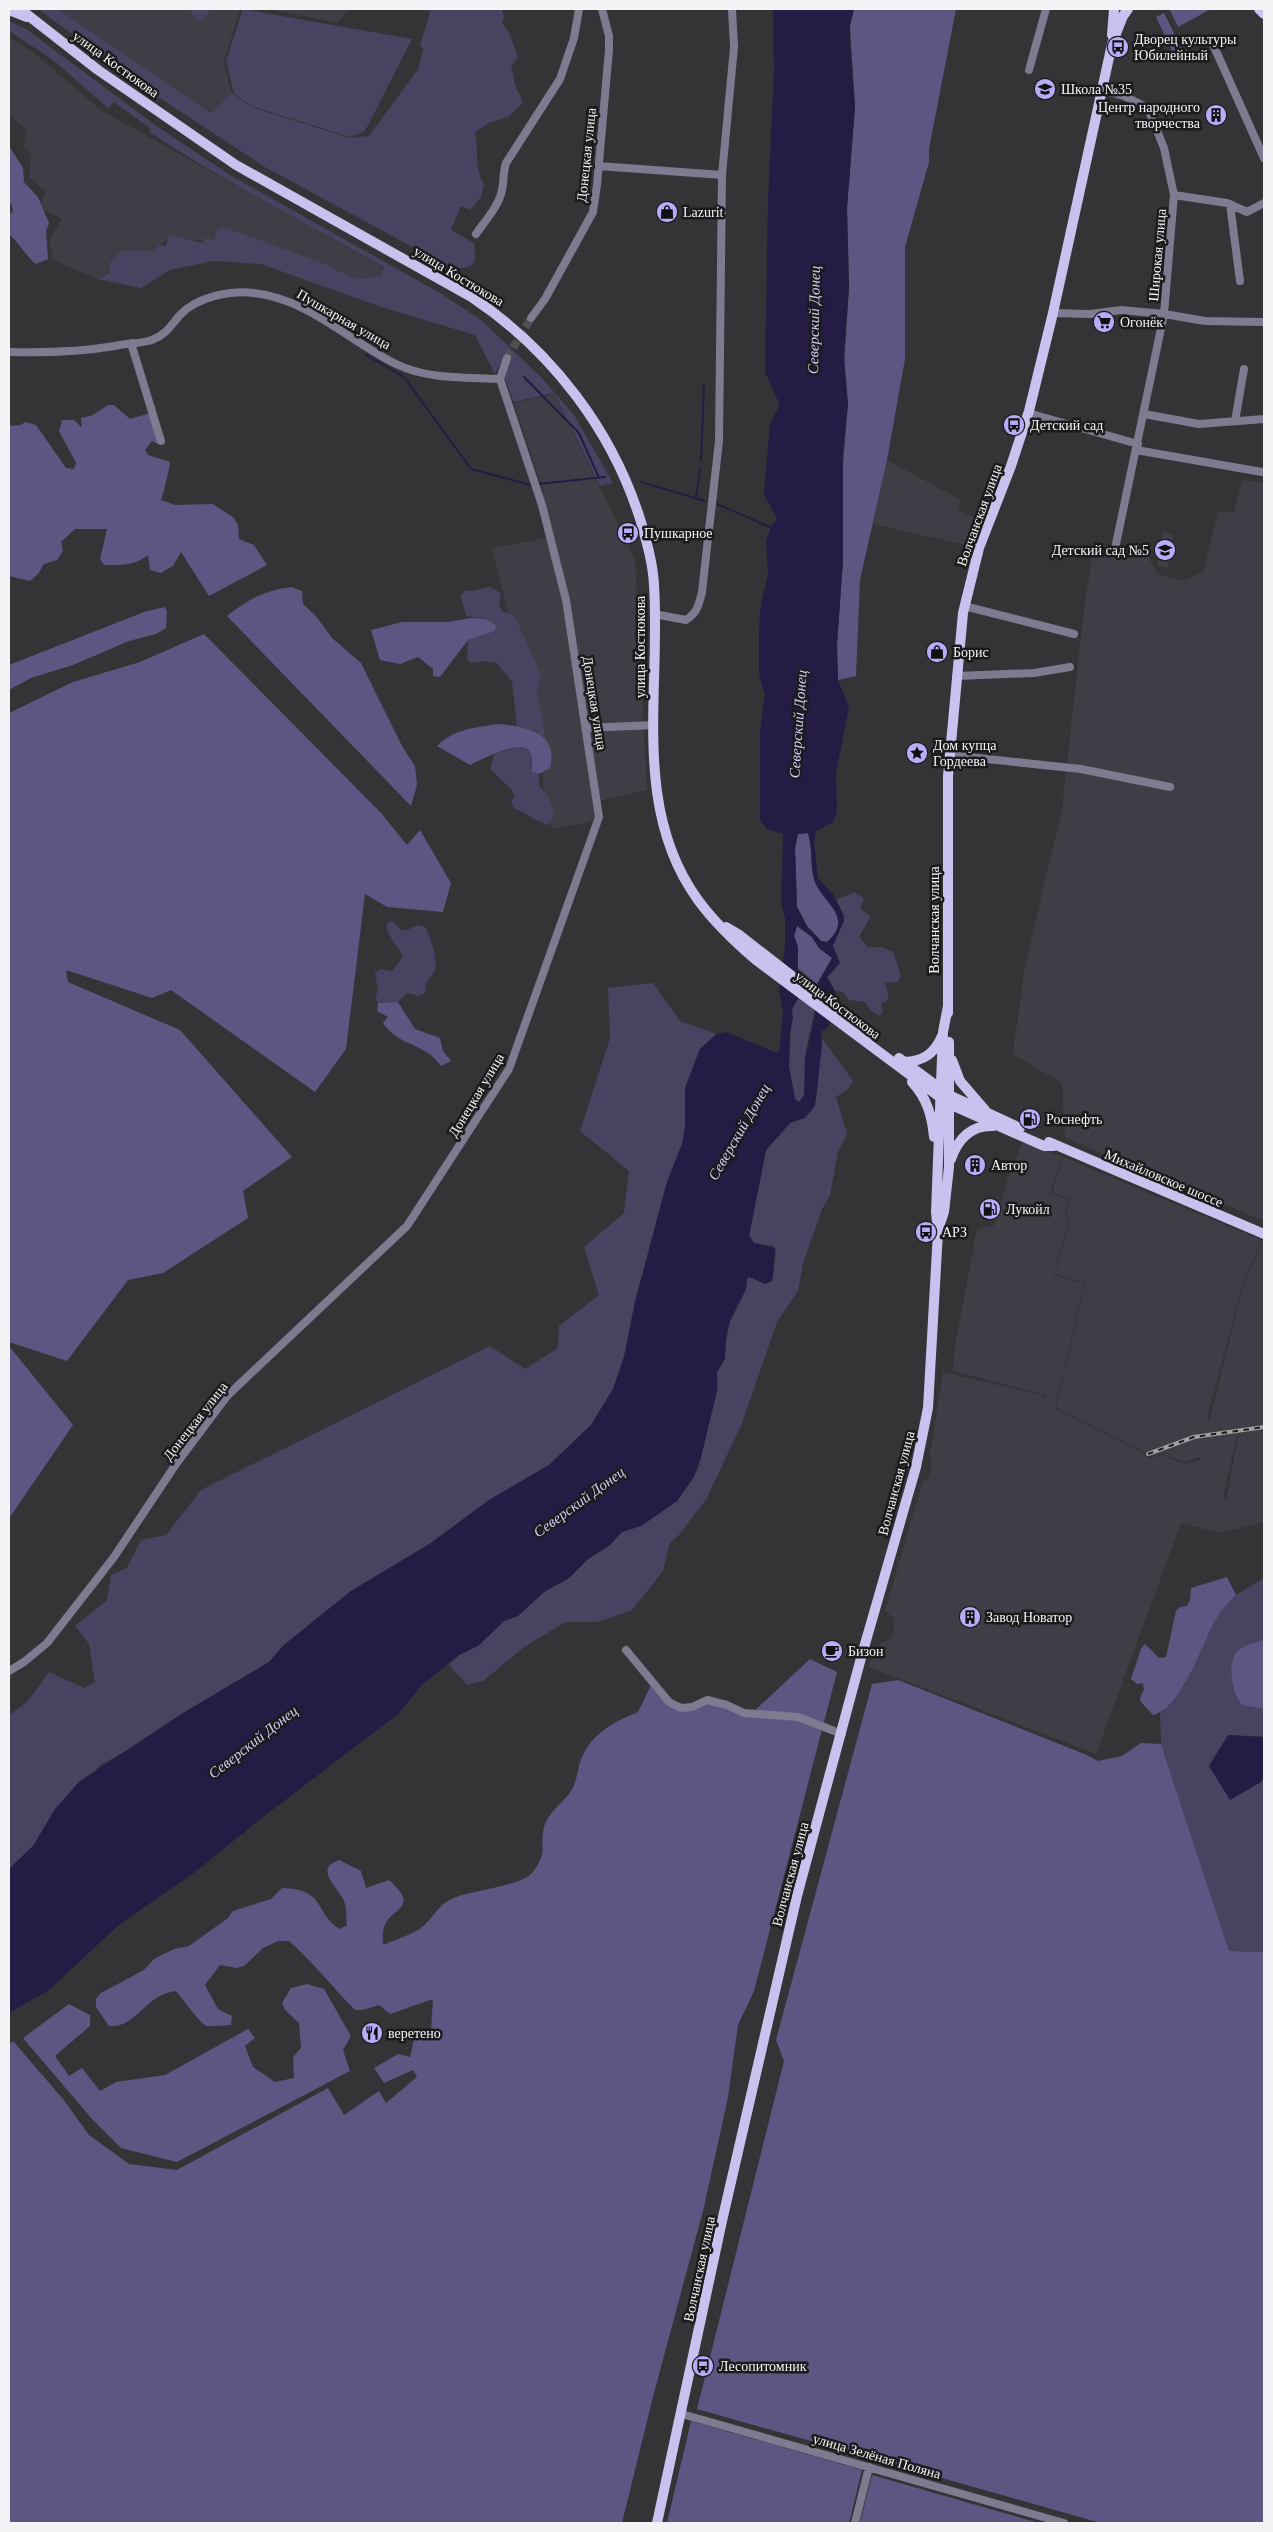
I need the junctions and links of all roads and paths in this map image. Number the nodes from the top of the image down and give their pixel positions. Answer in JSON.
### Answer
{"nodes":[{"id":1,"x":20,"y":9,"type":"edge"},
{"id":2,"x":579,"y":9,"type":"edge"},
{"id":3,"x":602,"y":9,"type":"edge"},
{"id":4,"x":732,"y":9,"type":"edge"},
{"id":5,"x":1046,"y":9,"type":"edge"},
{"id":6,"x":1114,"y":9,"type":"edge"},
{"id":7,"x":1128,"y":9,"type":"edge"},
{"id":8,"x":1259,"y":9,"type":"edge"},
{"id":9,"x":9,"y":10,"type":"edge"},
{"id":10,"x":1264,"y":14,"type":"edge"},
{"id":11,"x":34,"y":20,"type":"junction"},
{"id":12,"x":1212,"y":42,"type":"dead end"},
{"id":13,"x":1112,"y":44,"type":"junction"},
{"id":14,"x":1029,"y":70,"type":"dead end"},
{"id":15,"x":1101,"y":90,"type":"junction"},
{"id":16,"x":1264,"y":158,"type":"edge"},
{"id":17,"x":599,"y":166,"type":"junction"},
{"id":18,"x":722,"y":175,"type":"junction"},
{"id":19,"x":1174,"y":195,"type":"junction"},
{"id":20,"x":1264,"y":203,"type":"edge"},
{"id":21,"x":1230,"y":204,"type":"junction"},
{"id":22,"x":476,"y":234,"type":"dead end"},
{"id":23,"x":1240,"y":282,"type":"dead end"},
{"id":24,"x":1053,"y":313,"type":"junction"},
{"id":25,"x":1164,"y":314,"type":"junction"},
{"id":26,"x":531,"y":318,"type":"tunnel mouth"},
{"id":27,"x":1264,"y":322,"type":"edge"},
{"id":28,"x":131,"y":344,"type":"junction"},
{"id":29,"x":9,"y":352,"type":"edge"},
{"id":30,"x":507,"y":358,"type":"tunnel mouth"},
{"id":31,"x":1244,"y":369,"type":"dead end"},
{"id":32,"x":500,"y":380,"type":"junction"},
{"id":33,"x":1028,"y":413,"type":"junction"},
{"id":34,"x":1144,"y":414,"type":"junction"},
{"id":35,"x":1264,"y":419,"type":"edge"},
{"id":36,"x":1235,"y":421,"type":"junction"},
{"id":37,"x":161,"y":441,"type":"dead end"},
{"id":38,"x":1137,"y":447,"type":"junction"},
{"id":39,"x":1262,"y":472,"type":"dead end"},
{"id":40,"x":1116,"y":544,"type":"dead end"},
{"id":41,"x":964,"y":606,"type":"junction"},
{"id":42,"x":654,"y":614,"type":"junction"},
{"id":43,"x":1074,"y":634,"type":"dead end"},
{"id":44,"x":1070,"y":668,"type":"dead end"},
{"id":45,"x":956,"y":676,"type":"junction"},
{"id":46,"x":654,"y":725,"type":"junction"},
{"id":47,"x":587,"y":728,"type":"junction"},
{"id":48,"x":949,"y":755,"type":"junction"},
{"id":49,"x":1170,"y":787,"type":"dead end"},
{"id":50,"x":948,"y":1006,"type":"junction"},
{"id":51,"x":944,"y":1032,"type":"junction"},
{"id":52,"x":950,"y":1051,"type":"junction"},
{"id":53,"x":900,"y":1064,"type":"junction"},
{"id":54,"x":945,"y":1097,"type":"junction"},
{"id":55,"x":989,"y":1114,"type":"junction"},
{"id":56,"x":996,"y":1126,"type":"junction"},
{"id":57,"x":1054,"y":1146,"type":"junction"},
{"id":58,"x":938,"y":1162,"type":"junction"},
{"id":59,"x":949,"y":1167,"type":"junction"},
{"id":60,"x":938,"y":1232,"type":"junction"},
{"id":61,"x":1264,"y":1234,"type":"edge"},
{"id":62,"x":626,"y":1650,"type":"dead end"},
{"id":63,"x":9,"y":1671,"type":"edge"},
{"id":64,"x":842,"y":1734,"type":"junction"},
{"id":65,"x":682,"y":2414,"type":"junction"},
{"id":66,"x":869,"y":2467,"type":"junction"},
{"id":67,"x":657,"y":2523,"type":"edge"},
{"id":68,"x":854,"y":2523,"type":"edge"},
{"id":69,"x":1064,"y":2523,"type":"edge"}],
"edges":[{"from":1,"to":11,"type":"main road","name":"улица Костюкова"},
{"from":2,"to":22,"type":"street"},
{"from":3,"to":17,"type":"street","name":"Донецкая улица"},
{"from":4,"to":18,"type":"street"},
{"from":5,"to":14,"type":"street"},
{"from":6,"to":13,"type":"main road"},
{"from":7,"to":13,"type":"main road"},
{"from":8,"to":10,"type":"main road"},
{"from":9,"to":11,"type":"main road"},
{"from":11,"to":42,"type":"main road","name":"улица Костюкова"},
{"from":12,"to":16,"type":"street"},
{"from":13,"to":15,"type":"main road","name":"Волчанская улица"},
{"from":15,"to":19,"type":"street","name":"Широкая улица"},
{"from":15,"to":24,"type":"main road","name":"Волчанская улица"},
{"from":17,"to":18,"type":"street"},
{"from":17,"to":26,"type":"street","name":"Донецкая улица"},
{"from":18,"to":42,"type":"street"},
{"from":19,"to":21,"type":"street"},
{"from":19,"to":25,"type":"street","name":"Широкая улица"},
{"from":20,"to":21,"type":"street"},
{"from":21,"to":23,"type":"street"},
{"from":24,"to":25,"type":"street"},
{"from":24,"to":33,"type":"main road","name":"Волчанская улица"},
{"from":25,"to":27,"type":"street"},
{"from":25,"to":34,"type":"street","name":"Широкая улица"},
{"from":28,"to":29,"type":"street","name":"Пушкарная улица"},
{"from":28,"to":32,"type":"street","name":"Пушкарная улица"},
{"from":28,"to":37,"type":"street"},
{"from":30,"to":32,"type":"street"},
{"from":31,"to":36,"type":"street"},
{"from":32,"to":47,"type":"street","name":"Донецкая улица"},
{"from":33,"to":38,"type":"street"},
{"from":33,"to":41,"type":"main road","name":"Волчанская улица"},
{"from":34,"to":36,"type":"street"},
{"from":34,"to":38,"type":"street","name":"Широкая улица"},
{"from":35,"to":36,"type":"street"},
{"from":38,"to":39,"type":"street"},
{"from":38,"to":40,"type":"street","name":"Широкая улица"},
{"from":41,"to":43,"type":"street"},
{"from":41,"to":45,"type":"main road","name":"Волчанская улица"},
{"from":42,"to":46,"type":"main road","name":"улица Костюкова"},
{"from":44,"to":45,"type":"street"},
{"from":45,"to":48,"type":"main road","name":"Волчанская улица"},
{"from":46,"to":47,"type":"street"},
{"from":46,"to":53,"type":"main road","name":"улица Костюкова"},
{"from":47,"to":63,"type":"street","name":"Донецкая улица"},
{"from":48,"to":49,"type":"street"},
{"from":48,"to":50,"type":"main road","name":"Волчанская улица"},
{"from":50,"to":51,"type":"main road","name":"Волчанская улица"},
{"from":50,"to":52,"type":"main road","name":"Волчанская улица"},
{"from":51,"to":53,"type":"main road"},
{"from":51,"to":54,"type":"main road","name":"Волчанская улица"},
{"from":52,"to":54,"type":"main road","name":"Волчанская улица"},
{"from":52,"to":55,"type":"main road"},
{"from":53,"to":54,"type":"main road","name":"улица Костюкова"},
{"from":53,"to":58,"type":"main road"},
{"from":54,"to":55,"type":"main road","name":"Михайловское шоссе"},
{"from":54,"to":56,"type":"main road","name":"Михайловское шоссе"},
{"from":54,"to":58,"type":"main road","name":"Волчанская улица"},
{"from":54,"to":59,"type":"main road","name":"Волчанская улица"},
{"from":55,"to":57,"type":"main road","name":"Михайловское шоссе"},
{"from":56,"to":57,"type":"main road","name":"Михайловское шоссе"},
{"from":56,"to":59,"type":"main road"},
{"from":57,"to":61,"type":"main road","name":"Михайловское шоссе"},
{"from":58,"to":60,"type":"main road","name":"Волчанская улица"},
{"from":59,"to":60,"type":"main road","name":"Волчанская улица"},
{"from":60,"to":64,"type":"main road","name":"Волчанская улица"},
{"from":62,"to":64,"type":"street"},
{"from":64,"to":65,"type":"main road","name":"Волчанская улица"},
{"from":65,"to":66,"type":"street","name":"улица Зелёная Поляна"},
{"from":65,"to":67,"type":"main road","name":"Волчанская улица"},
{"from":66,"to":68,"type":"street"},
{"from":66,"to":69,"type":"street","name":"улица Зелёная Поляна"}]}
